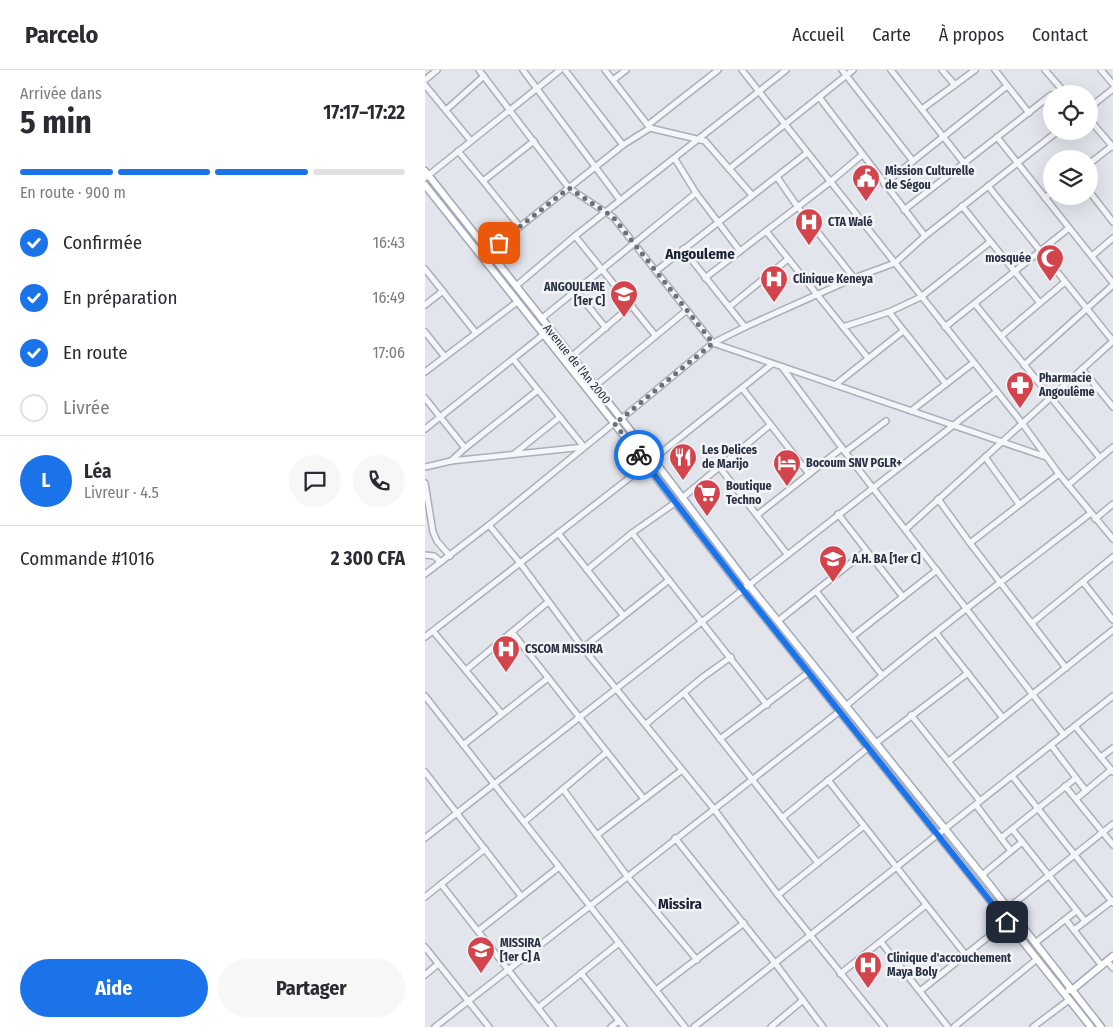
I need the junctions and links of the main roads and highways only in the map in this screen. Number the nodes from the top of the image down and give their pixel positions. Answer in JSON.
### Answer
{"nodes":[{"id":1,"x":426,"y":175,"type":"edge"},
{"id":2,"x":425,"y":184,"type":"edge"},
{"id":3,"x":679,"y":500,"type":"junction"},
{"id":4,"x":1107,"y":961,"type":"edge"},
{"id":5,"x":1072,"y":990,"type":"junction"},
{"id":6,"x":1062,"y":992,"type":"junction"},
{"id":7,"x":1091,"y":1027,"type":"edge"},
{"id":8,"x":1101,"y":1027,"type":"edge"}],
"edges":[{"from":1,"to":3,"type":"main road","name":"Avenue de l'An 2000"},
{"from":2,"to":3,"type":"main road","name":"Avenue de l'An 2000"},
{"from":3,"to":5,"type":"main road","name":"Avenue de l'An 2000"},
{"from":3,"to":6,"type":"main road","name":"Avenue de l'An 2000"},
{"from":4,"to":5,"type":"main road"},
{"from":5,"to":6,"type":"main road"},
{"from":5,"to":8,"type":"main road","name":"Avenue de l'An 2000"},
{"from":6,"to":7,"type":"main road","name":"Avenue de l'An 2000"}]}
